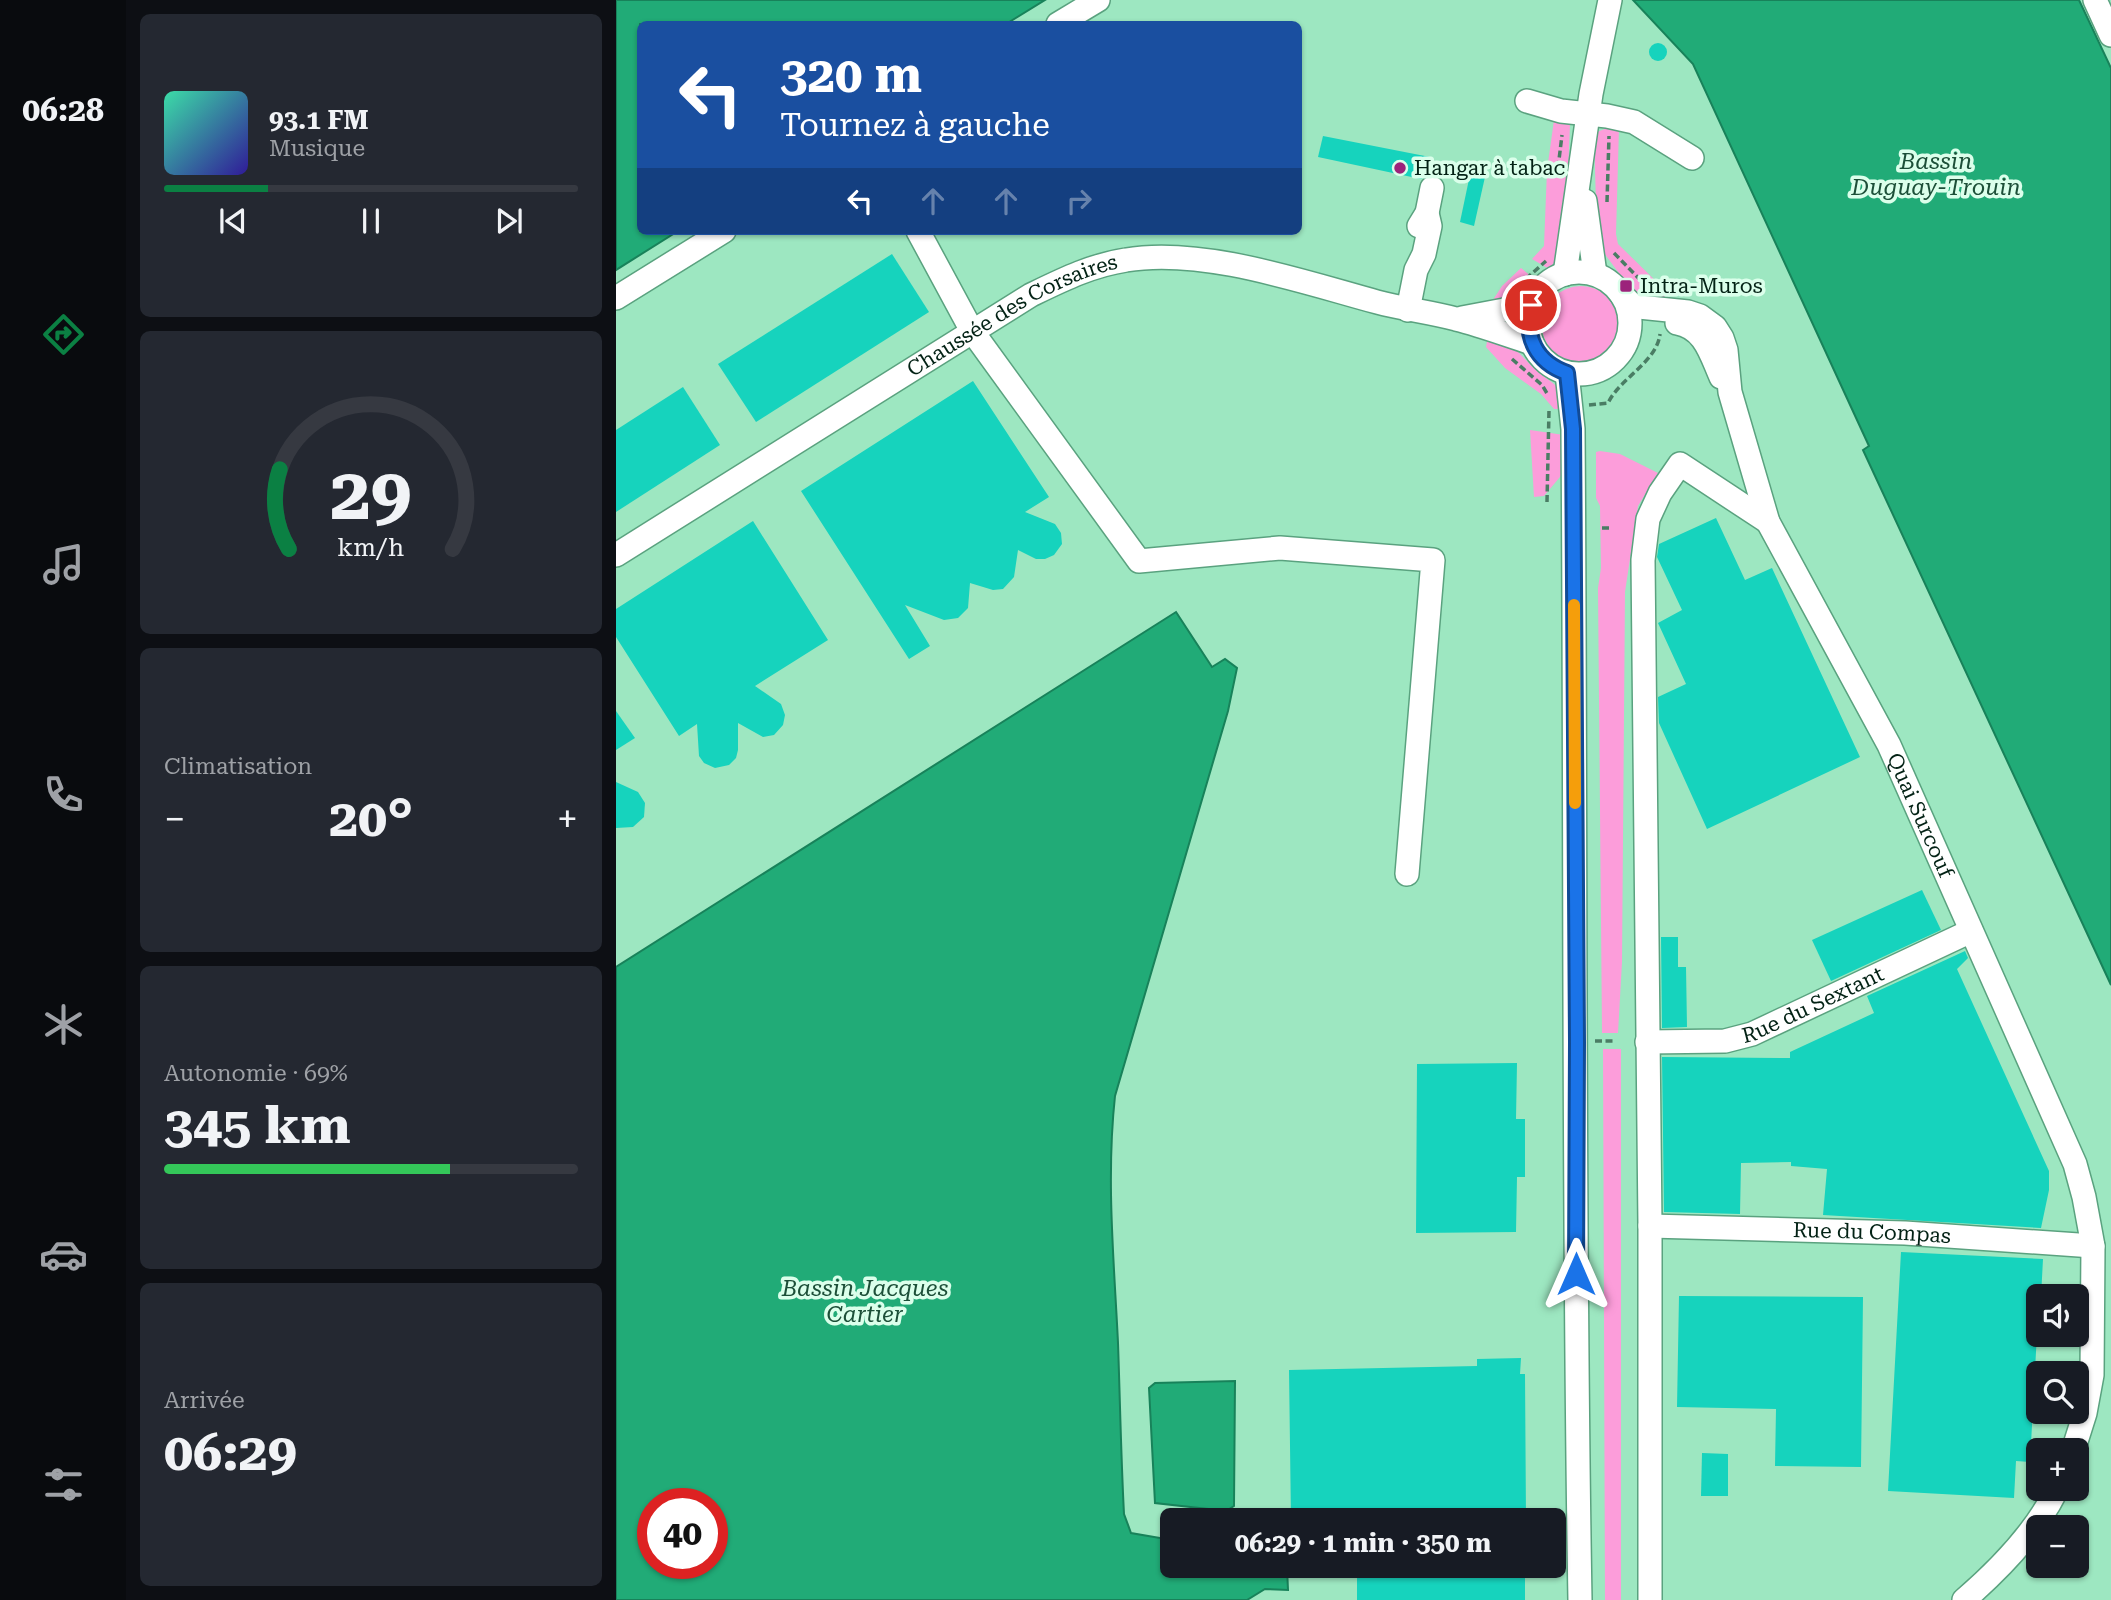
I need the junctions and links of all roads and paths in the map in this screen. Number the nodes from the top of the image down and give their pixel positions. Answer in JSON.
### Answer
{"nodes":[{"id":1,"x":1098,"y":0,"type":"edge"},
{"id":2,"x":2095,"y":0,"type":"edge"},
{"id":3,"x":1610,"y":1,"type":"edge"},
{"id":4,"x":1063,"y":21,"type":"edge"},
{"id":5,"x":2111,"y":35,"type":"edge"},
{"id":6,"x":1527,"y":101,"type":"dead end"},
{"id":7,"x":1588,"y":114,"type":"junction"},
{"id":8,"x":1609,"y":135,"type":"dead end"},
{"id":9,"x":1692,"y":158,"type":"dead end"},
{"id":10,"x":1580,"y":182,"type":"junction"},
{"id":11,"x":1432,"y":188,"type":"dead end"},
{"id":12,"x":1608,"y":207,"type":"dead end"},
{"id":13,"x":718,"y":235,"type":"edge"},
{"id":14,"x":920,"y":235,"type":"edge"},
{"id":15,"x":1611,"y":250,"type":"dead end"},
{"id":16,"x":1565,"y":274,"type":"junction"},
{"id":17,"x":1595,"y":274,"type":"junction"},
{"id":18,"x":1621,"y":294,"type":"junction"},
{"id":19,"x":616,"y":298,"type":"edge"},
{"id":20,"x":1531,"y":305,"type":"junction"},
{"id":21,"x":1408,"y":310,"type":"junction"},
{"id":22,"x":1659,"y":317,"type":"junction"},
{"id":23,"x":1455,"y":319,"type":"junction"},
{"id":24,"x":1630,"y":327,"type":"junction"},
{"id":25,"x":972,"y":331,"type":"junction"},
{"id":26,"x":1532,"y":343,"type":"junction"},
{"id":27,"x":1567,"y":373,"type":"junction"},
{"id":28,"x":1549,"y":401,"type":"dead end"},
{"id":29,"x":1588,"y":405,"type":"dead end"},
{"id":30,"x":1547,"y":502,"type":"dead end"},
{"id":31,"x":1768,"y":522,"type":"junction"},
{"id":32,"x":1602,"y":528,"type":"dead end"},
{"id":33,"x":1610,"y":528,"type":"dead end"},
{"id":34,"x":616,"y":555,"type":"edge"},
{"id":35,"x":1407,"y":874,"type":"dead end"},
{"id":36,"x":1971,"y":931,"type":"junction"},
{"id":37,"x":1647,"y":1042,"type":"junction"},
{"id":38,"x":1650,"y":1226,"type":"junction"},
{"id":39,"x":2094,"y":1246,"type":"junction"},
{"id":40,"x":2077,"y":1438,"type":"edge"},
{"id":41,"x":2049,"y":1501,"type":"edge"},
{"id":42,"x":1580,"y":1600,"type":"edge"},
{"id":43,"x":1650,"y":1600,"type":"edge"},
{"id":44,"x":1964,"y":1600,"type":"edge"}],
"edges":[{"from":1,"to":4,"type":"street"},
{"from":2,"to":5,"type":"street"},
{"from":3,"to":7,"type":"street"},
{"from":6,"to":7,"type":"street"},
{"from":7,"to":9,"type":"street"},
{"from":7,"to":10,"type":"street"},
{"from":8,"to":12,"type":"path"},
{"from":10,"to":16,"type":"street"},
{"from":10,"to":17,"type":"street"},
{"from":11,"to":21,"type":"street"},
{"from":13,"to":19,"type":"street"},
{"from":14,"to":25,"type":"street"},
{"from":15,"to":22,"type":"path"},
{"from":16,"to":17,"type":"street"},
{"from":16,"to":20,"type":"street"},
{"from":17,"to":18,"type":"street"},
{"from":18,"to":22,"type":"street"},
{"from":18,"to":24,"type":"street"},
{"from":20,"to":23,"type":"street","name":"Chaussée des Corsaires"},
{"from":20,"to":26,"type":"street"},
{"from":21,"to":23,"type":"street","name":"Chaussée des Corsaires"},
{"from":21,"to":25,"type":"street","name":"Chaussée des Corsaires"},
{"from":22,"to":24,"type":"street"},
{"from":22,"to":29,"type":"path"},
{"from":22,"to":31,"type":"street","name":"Quai Surcouf"},
{"from":23,"to":26,"type":"street","name":"Chaussée des Corsaires"},
{"from":24,"to":27,"type":"street"},
{"from":25,"to":34,"type":"street","name":"Chaussée des Corsaires"},
{"from":25,"to":35,"type":"street"},
{"from":26,"to":27,"type":"street"},
{"from":27,"to":42,"type":"street"},
{"from":28,"to":30,"type":"path"},
{"from":31,"to":36,"type":"street","name":"Quai Surcouf"},
{"from":31,"to":37,"type":"street"},
{"from":32,"to":33,"type":"path"},
{"from":36,"to":37,"type":"street","name":"Rue du Sextant"},
{"from":36,"to":39,"type":"street","name":"Quai Surcouf"},
{"from":37,"to":38,"type":"street"},
{"from":38,"to":39,"type":"street","name":"Rue du Compas"},
{"from":38,"to":43,"type":"street"},
{"from":39,"to":40,"type":"street","name":"Quai Surcouf"},
{"from":41,"to":44,"type":"street"}]}
